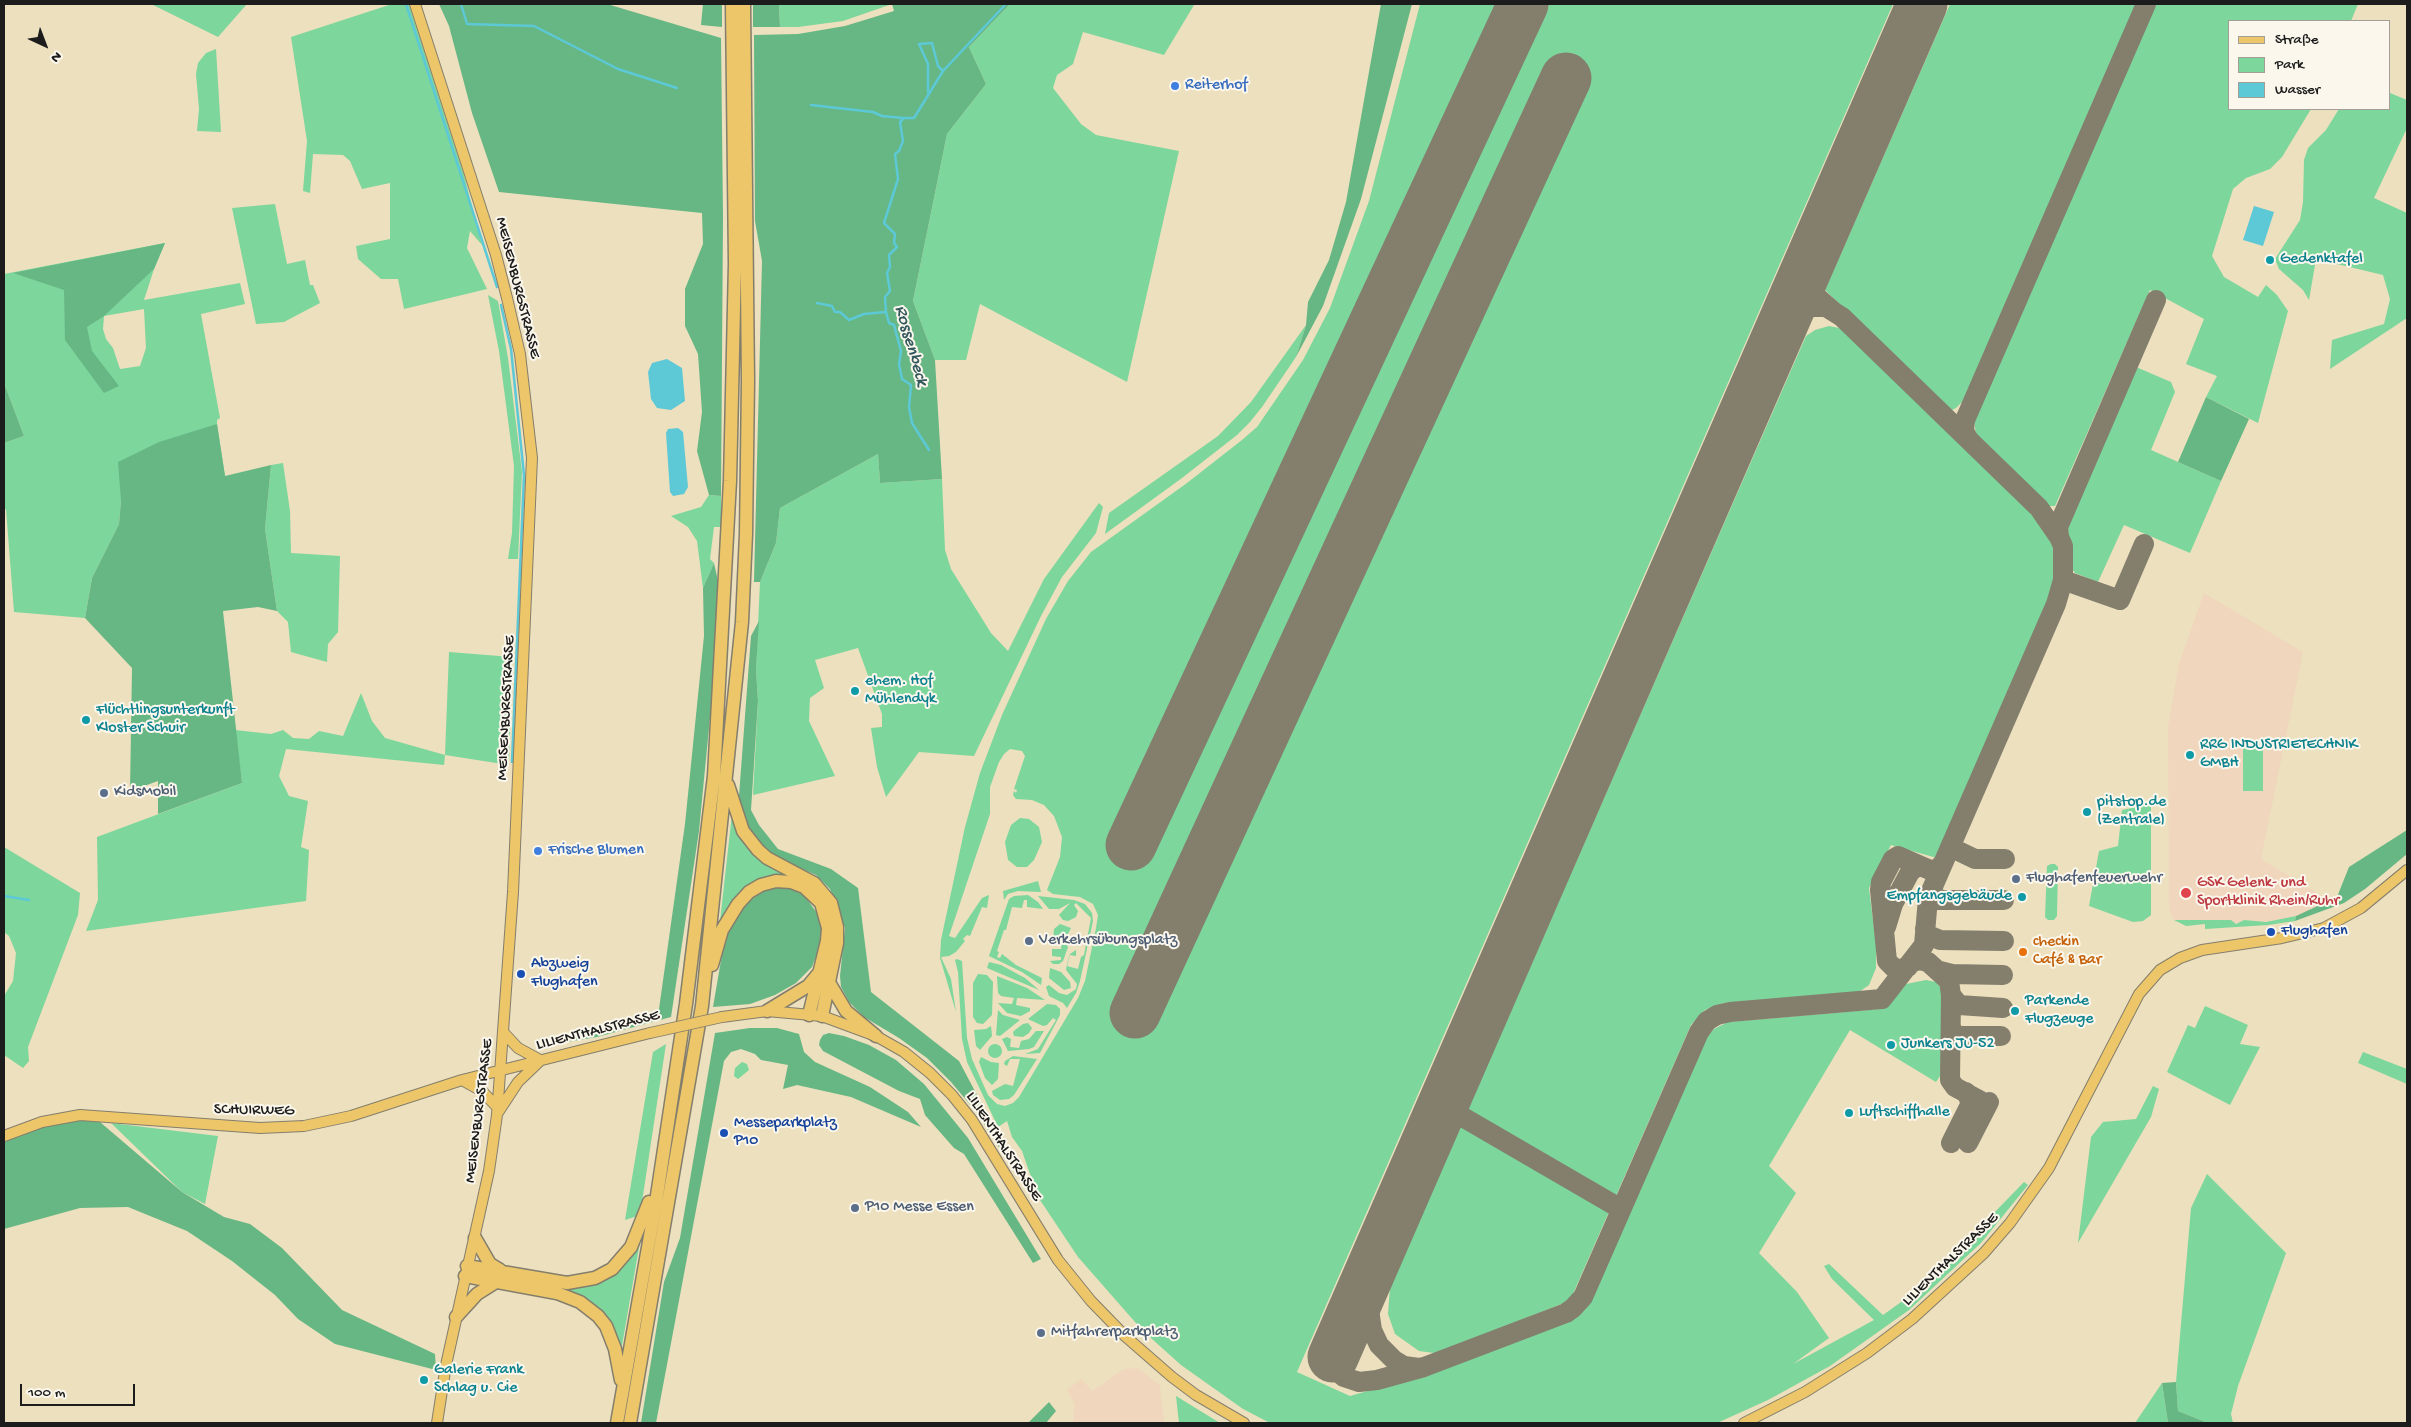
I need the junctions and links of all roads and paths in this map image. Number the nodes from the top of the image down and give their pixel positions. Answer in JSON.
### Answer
{"nodes":[{"id":1,"x":414,"y":4,"type":"edge"},
{"id":2,"x":732,"y":4,"type":"edge"},
{"id":3,"x":744,"y":4,"type":"edge"},
{"id":4,"x":726,"y":778,"type":"junction"},
{"id":5,"x":2407,"y":870,"type":"edge"},
{"id":6,"x":820,"y":972,"type":"junction"},
{"id":7,"x":830,"y":984,"type":"junction"},
{"id":8,"x":702,"y":1006,"type":"junction"},
{"id":9,"x":767,"y":1011,"type":"junction"},
{"id":10,"x":816,"y":1016,"type":"junction"},
{"id":11,"x":504,"y":1033,"type":"junction"},
{"id":12,"x":876,"y":1036,"type":"junction"},
{"id":13,"x":540,"y":1060,"type":"junction"},
{"id":14,"x":500,"y":1070,"type":"junction"},
{"id":15,"x":462,"y":1080,"type":"junction"},
{"id":16,"x":497,"y":1111,"type":"junction"},
{"id":17,"x":4,"y":1136,"type":"edge"},
{"id":18,"x":661,"y":1161,"type":"junction"},
{"id":19,"x":475,"y":1238,"type":"junction"},
{"id":20,"x":466,"y":1271,"type":"junction"},
{"id":21,"x":500,"y":1277,"type":"junction"},
{"id":22,"x":456,"y":1317,"type":"junction"},
{"id":23,"x":623,"y":1387,"type":"junction"},
{"id":24,"x":437,"y":1423,"type":"edge"},
{"id":25,"x":617,"y":1423,"type":"edge"},
{"id":26,"x":630,"y":1423,"type":"edge"},
{"id":27,"x":1244,"y":1423,"type":"edge"},
{"id":28,"x":1744,"y":1423,"type":"edge"}],
"edges":[{"from":1,"to":11,"type":"main road","name":"MEISENBURGSTRASSE"},
{"from":2,"to":18,"type":"highway"},
{"from":3,"to":4,"type":"highway"},
{"from":4,"to":7,"type":"highway"},
{"from":4,"to":8,"type":"highway"},
{"from":5,"to":28,"type":"main road","name":"LILIENTHALSTRASSE"},
{"from":6,"to":8,"type":"highway"},
{"from":6,"to":9,"type":"highway"},
{"from":6,"to":10,"type":"highway"},
{"from":7,"to":10,"type":"highway"},
{"from":7,"to":12,"type":"highway"},
{"from":8,"to":26,"type":"highway"},
{"from":9,"to":10,"type":"main road","name":"LILIENTHALSTRASSE"},
{"from":9,"to":13,"type":"main road","name":"LILIENTHALSTRASSE","bridge":true},
{"from":10,"to":12,"type":"main road","name":"LILIENTHALSTRASSE"},
{"from":11,"to":13,"type":"main road"},
{"from":11,"to":14,"type":"main road","name":"MEISENBURGSTRASSE"},
{"from":12,"to":27,"type":"main road","name":"LILIENTHALSTRASSE"},
{"from":13,"to":14,"type":"main road","name":"LILIENTHALSTRASSE"},
{"from":13,"to":16,"type":"main road"},
{"from":14,"to":15,"type":"main road","name":"SCHUIRWEG"},
{"from":14,"to":16,"type":"main road","name":"MEISENBURGSTRASSE"},
{"from":15,"to":16,"type":"main road"},
{"from":15,"to":17,"type":"main road","name":"SCHUIRWEG"},
{"from":16,"to":19,"type":"main road","name":"MEISENBURGSTRASSE"},
{"from":18,"to":21,"type":"highway"},
{"from":18,"to":23,"type":"highway"},
{"from":19,"to":20,"type":"main road","name":"MEISENBURGSTRASSE"},
{"from":19,"to":21,"type":"highway"},
{"from":20,"to":21,"type":"highway"},
{"from":20,"to":22,"type":"main road","name":"MEISENBURGSTRASSE"},
{"from":21,"to":22,"type":"highway"},
{"from":21,"to":23,"type":"highway"},
{"from":22,"to":24,"type":"main road","name":"MEISENBURGSTRASSE"},
{"from":23,"to":25,"type":"highway"}]}
